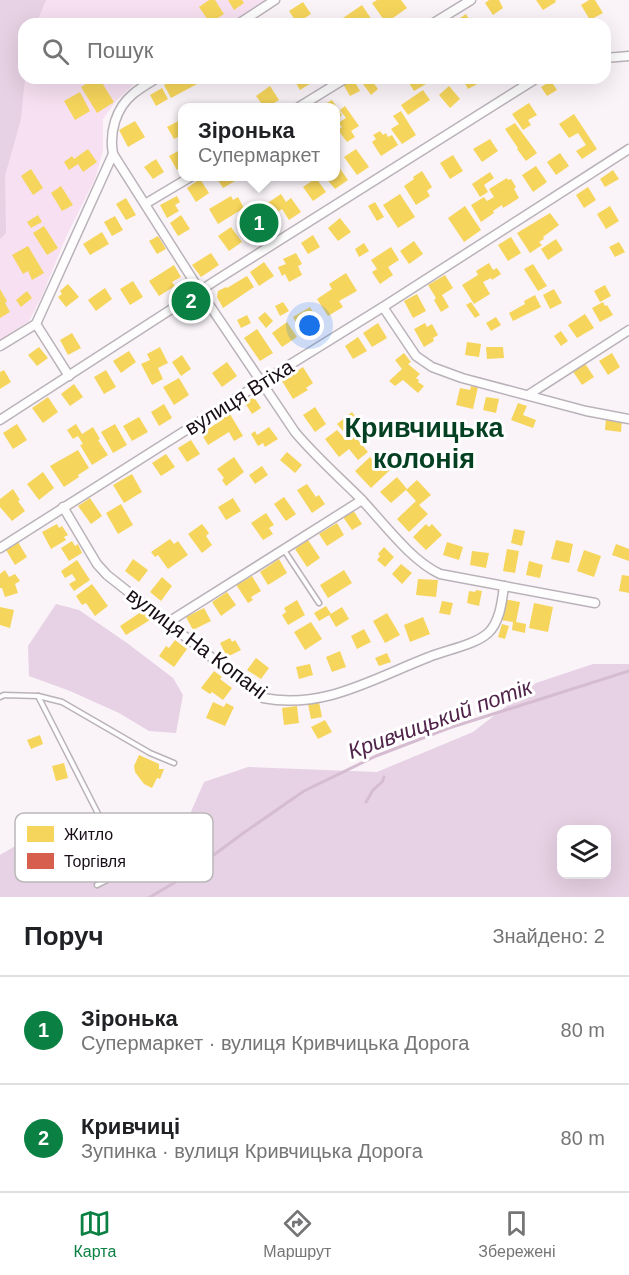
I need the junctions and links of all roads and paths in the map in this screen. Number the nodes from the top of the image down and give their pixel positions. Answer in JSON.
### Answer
{"nodes":[{"id":1,"x":274,"y":0,"type":"edge"},
{"id":2,"x":471,"y":0,"type":"edge"},
{"id":3,"x":247,"y":18,"type":"edge"},
{"id":4,"x":442,"y":18,"type":"edge"},
{"id":5,"x":629,"y":56,"type":"edge"},
{"id":6,"x":611,"y":58,"type":"edge"},
{"id":7,"x":148,"y":84,"type":"edge"},
{"id":8,"x":337,"y":84,"type":"edge"},
{"id":9,"x":528,"y":84,"type":"edge"},
{"id":10,"x":307,"y":103,"type":"edge"},
{"id":11,"x":629,"y":149,"type":"edge"},
{"id":12,"x":113,"y":154,"type":"junction"},
{"id":13,"x":185,"y":181,"type":"edge"},
{"id":14,"x":145,"y":204,"type":"junction"},
{"id":15,"x":200,"y":291,"type":"junction"},
{"id":16,"x":383,"y":307,"type":"junction"},
{"id":17,"x":36,"y":324,"type":"junction"},
{"id":18,"x":629,"y":330,"type":"edge"},
{"id":19,"x":0,"y":346,"type":"edge"},
{"id":20,"x":69,"y":376,"type":"junction"},
{"id":21,"x":262,"y":382,"type":"junction"},
{"id":22,"x":528,"y":395,"type":"junction"},
{"id":23,"x":629,"y":419,"type":"edge"},
{"id":24,"x":0,"y":420,"type":"edge"},
{"id":25,"x":362,"y":500,"type":"junction"},
{"id":26,"x":63,"y":507,"type":"junction"},
{"id":27,"x":0,"y":548,"type":"edge"},
{"id":28,"x":284,"y":549,"type":"junction"},
{"id":29,"x":504,"y":586,"type":"junction"},
{"id":30,"x":319,"y":603,"type":"dead end"},
{"id":31,"x":595,"y":603,"type":"dead end"},
{"id":32,"x":167,"y":623,"type":"junction"},
{"id":33,"x":0,"y":696,"type":"edge"},
{"id":34,"x":38,"y":696,"type":"junction"},
{"id":35,"x":174,"y":763,"type":"dead end"},
{"id":36,"x":98,"y":813,"type":"edge"},
{"id":37,"x":103,"y":882,"type":"edge"},
{"id":38,"x":97,"y":885,"type":"dead end"}],
"edges":[{"from":1,"to":3,"type":"street"},
{"from":2,"to":4,"type":"street"},
{"from":5,"to":6,"type":"street"},
{"from":7,"to":12,"type":"street"},
{"from":8,"to":10,"type":"street"},
{"from":9,"to":15,"type":"street"},
{"from":11,"to":16,"type":"street","name":"вулиця Втіха"},
{"from":12,"to":14,"type":"street"},
{"from":12,"to":17,"type":"street"},
{"from":13,"to":14,"type":"street"},
{"from":14,"to":15,"type":"street"},
{"from":15,"to":20,"type":"street"},
{"from":15,"to":21,"type":"street"},
{"from":16,"to":21,"type":"street","name":"вулиця Втіха"},
{"from":16,"to":22,"type":"street"},
{"from":17,"to":19,"type":"street"},
{"from":17,"to":20,"type":"street"},
{"from":18,"to":22,"type":"street"},
{"from":20,"to":24,"type":"street"},
{"from":21,"to":25,"type":"street"},
{"from":21,"to":26,"type":"street","name":"вулиця Втіха"},
{"from":22,"to":23,"type":"street"},
{"from":25,"to":28,"type":"street"},
{"from":25,"to":29,"type":"street"},
{"from":26,"to":27,"type":"street","name":"вулиця Втіха"},
{"from":26,"to":32,"type":"street","name":"вулиця На Копані"},
{"from":28,"to":30,"type":"lane"},
{"from":28,"to":32,"type":"street"},
{"from":29,"to":31,"type":"street"},
{"from":29,"to":32,"type":"street","name":"вулиця На Копані"},
{"from":33,"to":34,"type":"lane"},
{"from":34,"to":35,"type":"lane"},
{"from":34,"to":36,"type":"lane"},
{"from":37,"to":38,"type":"lane"}]}
